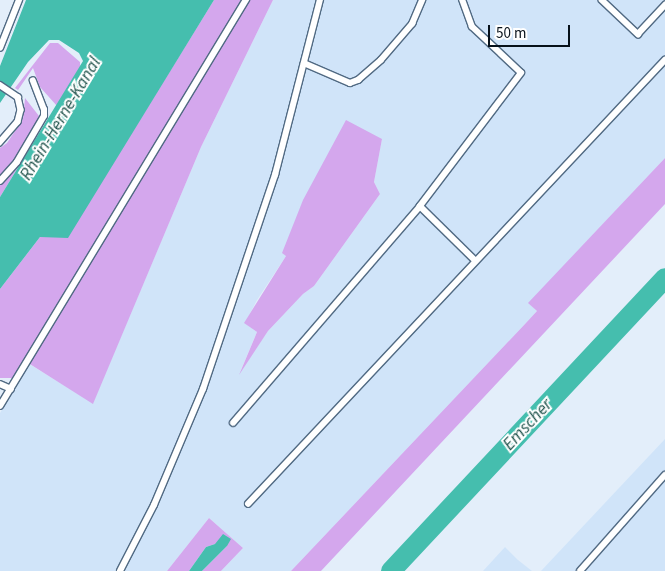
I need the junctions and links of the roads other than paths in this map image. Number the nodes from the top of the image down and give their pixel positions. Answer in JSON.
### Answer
{"nodes":[{"id":1,"x":18,"y":0,"type":"edge"},
{"id":2,"x":246,"y":0,"type":"edge"},
{"id":3,"x":320,"y":0,"type":"edge"},
{"id":4,"x":422,"y":0,"type":"edge"},
{"id":5,"x":462,"y":0,"type":"edge"},
{"id":6,"x":602,"y":0,"type":"edge"},
{"id":7,"x":665,"y":5,"type":"edge"},
{"id":8,"x":0,"y":48,"type":"edge"},
{"id":9,"x":665,"y":60,"type":"edge"},
{"id":10,"x":304,"y":63,"type":"junction"},
{"id":11,"x":33,"y":81,"type":"dead end"},
{"id":12,"x":0,"y":85,"type":"edge"},
{"id":13,"x":0,"y":143,"type":"edge"},
{"id":14,"x":0,"y":180,"type":"edge"},
{"id":15,"x":420,"y":206,"type":"junction"},
{"id":16,"x":476,"y":261,"type":"junction"},
{"id":17,"x":0,"y":384,"type":"edge"},
{"id":18,"x":11,"y":389,"type":"junction"},
{"id":19,"x":0,"y":406,"type":"edge"},
{"id":20,"x":233,"y":423,"type":"dead end"},
{"id":21,"x":665,"y":475,"type":"edge"},
{"id":22,"x":248,"y":504,"type":"dead end"},
{"id":23,"x":120,"y":571,"type":"edge"},
{"id":24,"x":580,"y":571,"type":"edge"}],
"edges":[{"from":1,"to":8,"type":"lane"},
{"from":2,"to":18,"type":"lane"},
{"from":3,"to":10,"type":"lane"},
{"from":4,"to":10,"type":"lane"},
{"from":5,"to":15,"type":"lane"},
{"from":6,"to":7,"type":"lane"},
{"from":9,"to":16,"type":"lane"},
{"from":10,"to":23,"type":"lane"},
{"from":11,"to":14,"type":"lane"},
{"from":12,"to":13,"type":"lane"},
{"from":15,"to":16,"type":"lane"},
{"from":15,"to":20,"type":"lane"},
{"from":16,"to":22,"type":"lane"},
{"from":17,"to":18,"type":"lane"},
{"from":18,"to":19,"type":"lane"},
{"from":21,"to":24,"type":"lane"}]}
